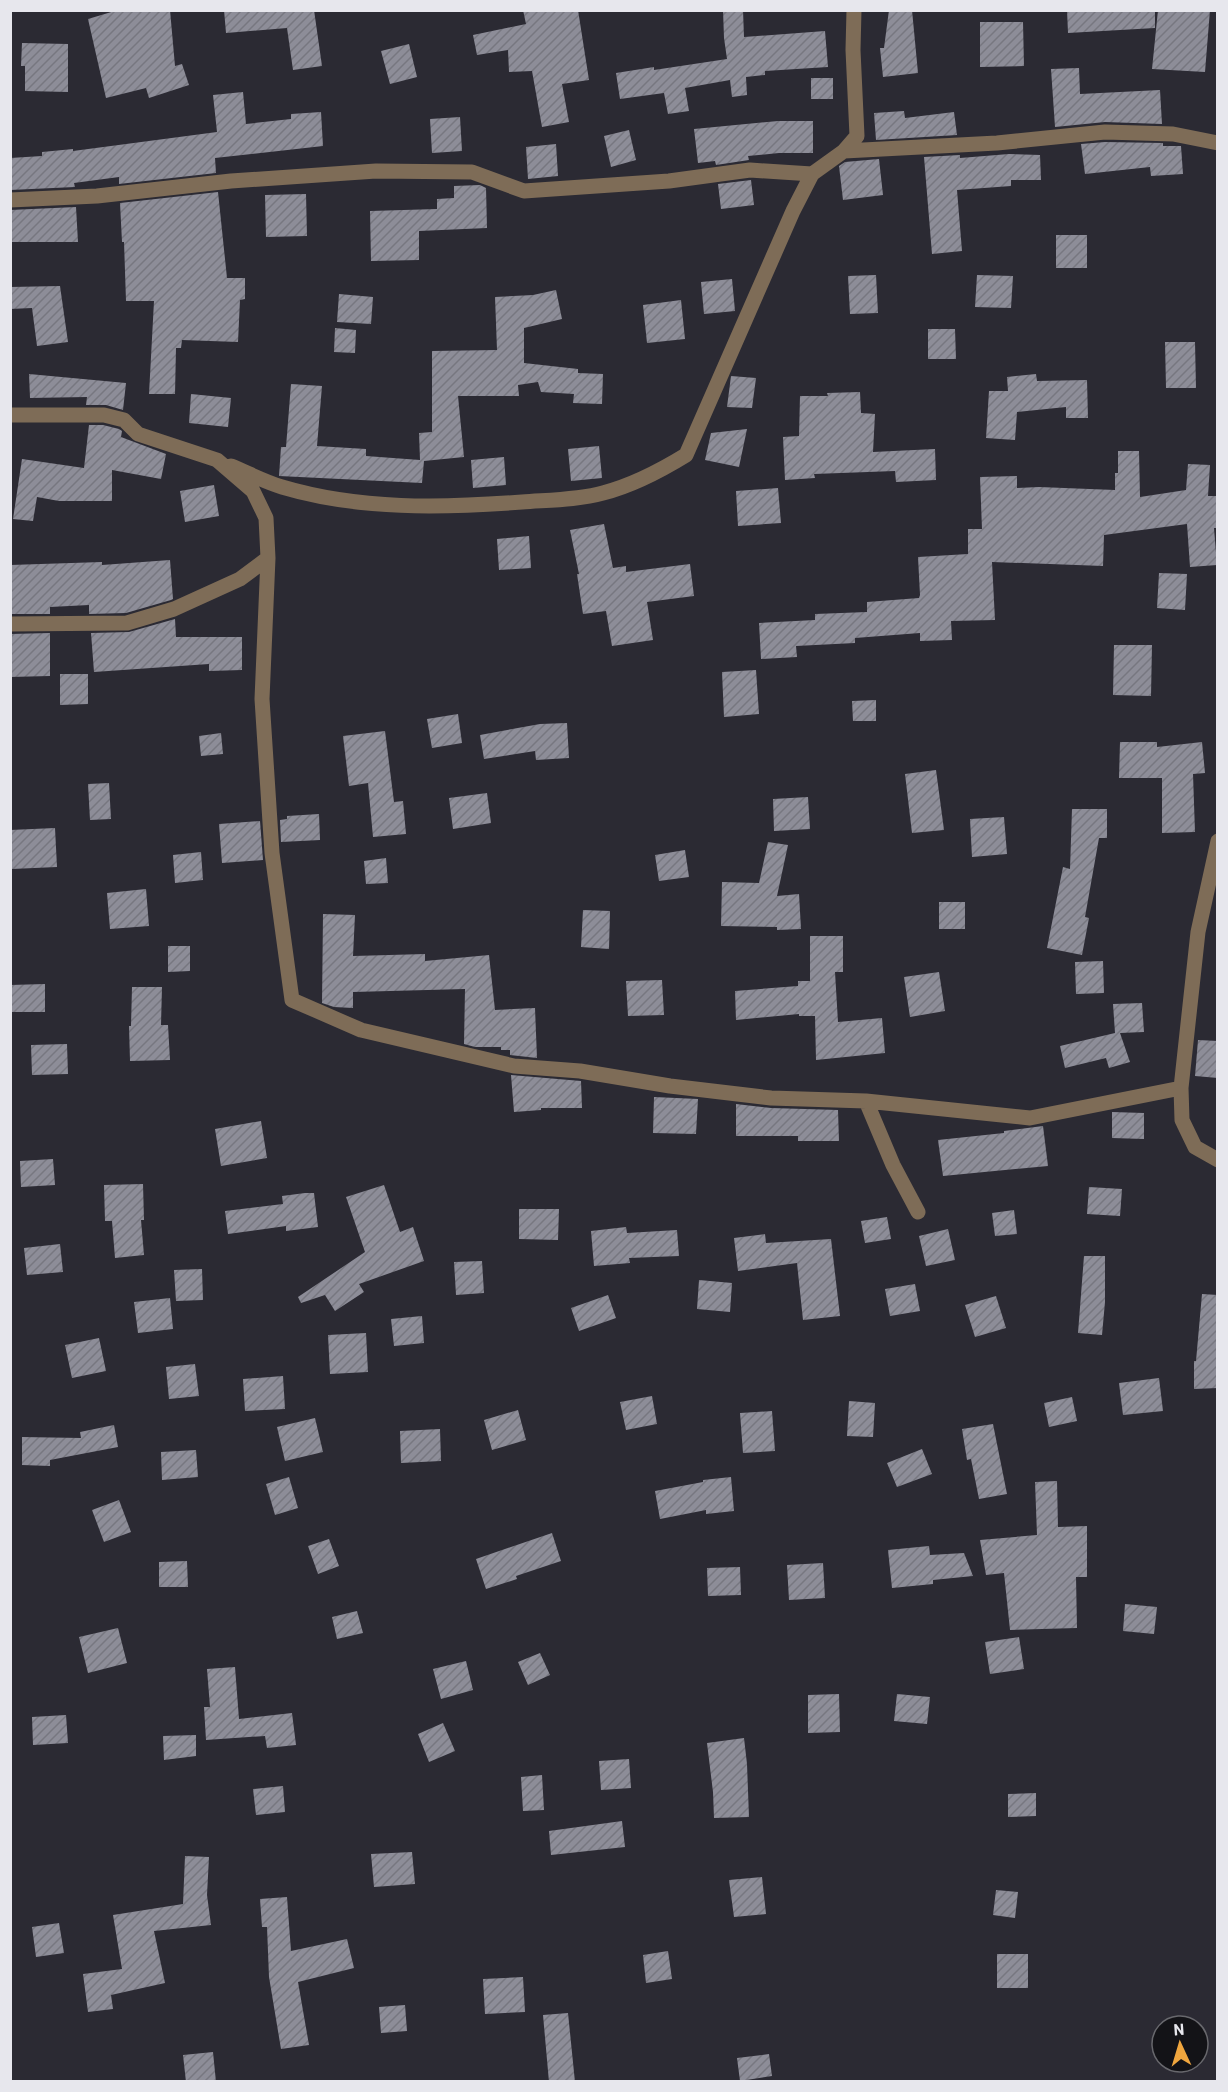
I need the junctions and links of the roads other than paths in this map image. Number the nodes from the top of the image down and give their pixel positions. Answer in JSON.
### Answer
{"nodes":[{"id":1,"x":854,"y":10,"type":"edge"},
{"id":2,"x":1218,"y":143,"type":"edge"},
{"id":3,"x":844,"y":151,"type":"junction"},
{"id":4,"x":812,"y":174,"type":"junction"},
{"id":5,"x":10,"y":200,"type":"edge"},
{"id":6,"x":10,"y":415,"type":"edge"},
{"id":7,"x":217,"y":460,"type":"junction"},
{"id":8,"x":268,"y":558,"type":"junction"},
{"id":9,"x":10,"y":624,"type":"edge"},
{"id":10,"x":1218,"y":841,"type":"edge"},
{"id":11,"x":1181,"y":1088,"type":"junction"},
{"id":12,"x":866,"y":1101,"type":"junction"},
{"id":13,"x":1218,"y":1160,"type":"edge"},
{"id":14,"x":918,"y":1212,"type":"dead end"}],
"edges":[{"from":1,"to":3,"type":"street"},
{"from":2,"to":3,"type":"street"},
{"from":3,"to":4,"type":"street"},
{"from":4,"to":5,"type":"street"},
{"from":4,"to":7,"type":"street"},
{"from":6,"to":7,"type":"street"},
{"from":7,"to":8,"type":"street"},
{"from":8,"to":9,"type":"street"},
{"from":8,"to":12,"type":"street"},
{"from":10,"to":11,"type":"street"},
{"from":11,"to":12,"type":"street"},
{"from":11,"to":13,"type":"street"},
{"from":12,"to":14,"type":"street"}]}
